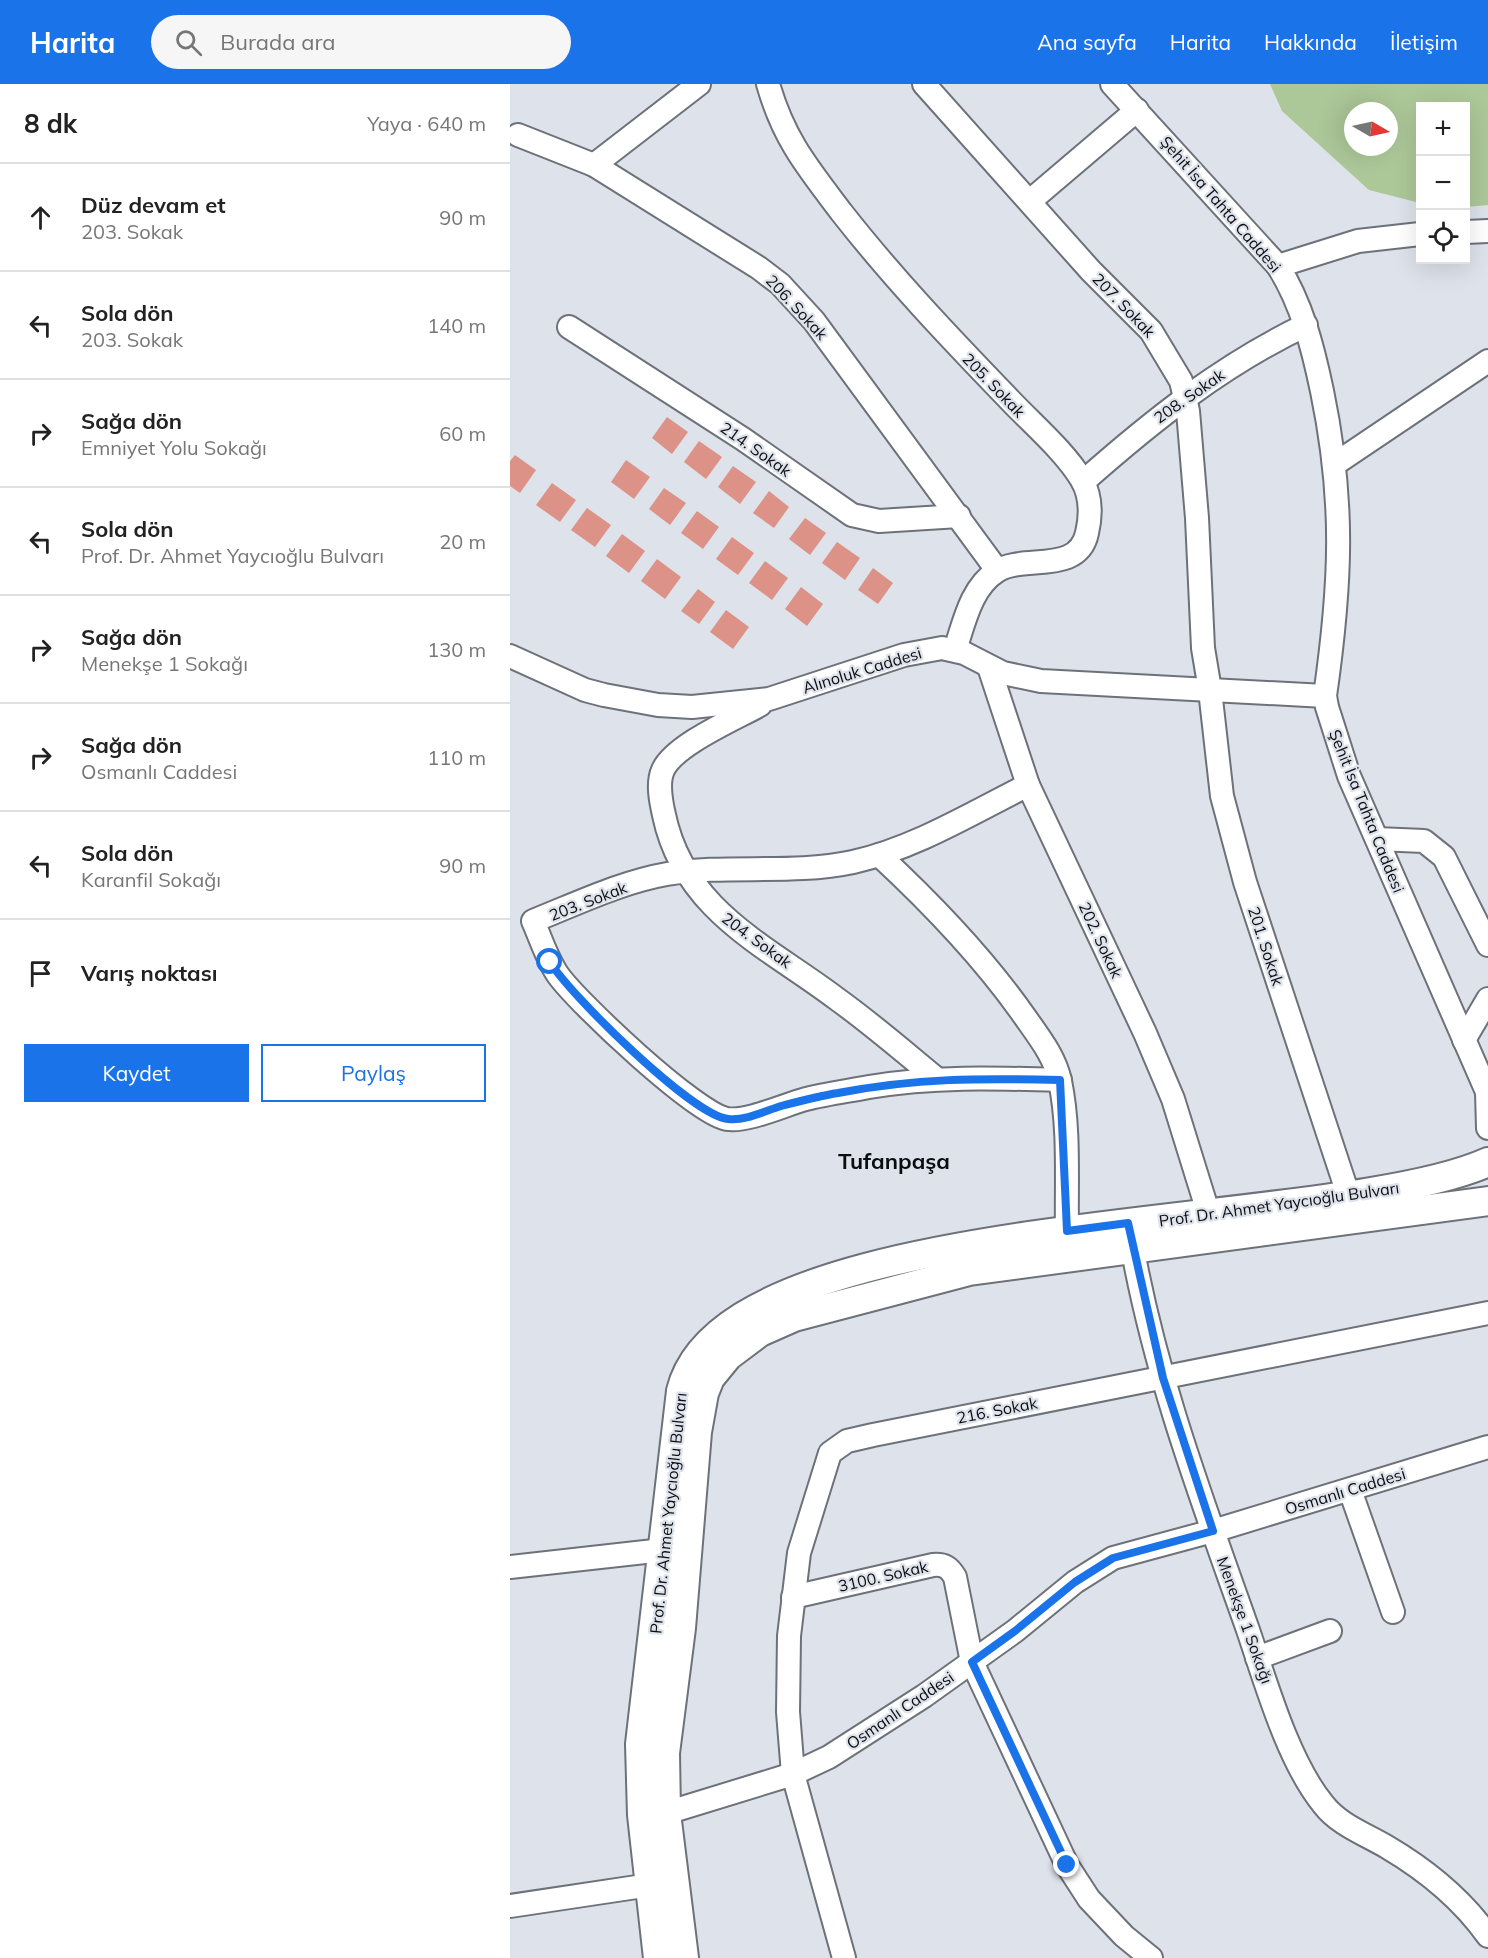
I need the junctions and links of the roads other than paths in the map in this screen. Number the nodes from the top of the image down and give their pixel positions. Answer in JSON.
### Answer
{"nodes":[{"id":1,"x":699,"y":84,"type":"edge"},
{"id":2,"x":768,"y":84,"type":"edge"},
{"id":3,"x":924,"y":84,"type":"edge"},
{"id":4,"x":1112,"y":84,"type":"edge"},
{"id":5,"x":1137,"y":110,"type":"junction"},
{"id":6,"x":518,"y":135,"type":"dead end"},
{"id":7,"x":594,"y":165,"type":"junction"},
{"id":8,"x":1030,"y":201,"type":"junction"},
{"id":9,"x":1488,"y":231,"type":"edge"},
{"id":10,"x":1470,"y":232,"type":"edge"},
{"id":11,"x":1416,"y":234,"type":"edge"},
{"id":12,"x":1278,"y":266,"type":"junction"},
{"id":13,"x":1306,"y":326,"type":"junction"},
{"id":14,"x":569,"y":327,"type":"dead end"},
{"id":15,"x":1488,"y":361,"type":"edge"},
{"id":16,"x":1185,"y":397,"type":"junction"},
{"id":17,"x":1335,"y":464,"type":"junction"},
{"id":18,"x":1083,"y":482,"type":"junction"},
{"id":19,"x":959,"y":516,"type":"junction"},
{"id":20,"x":998,"y":570,"type":"junction"},
{"id":21,"x":955,"y":650,"type":"junction"},
{"id":22,"x":510,"y":656,"type":"edge"},
{"id":23,"x":989,"y":667,"type":"junction"},
{"id":24,"x":1210,"y":690,"type":"junction"},
{"id":25,"x":1325,"y":696,"type":"junction"},
{"id":26,"x":769,"y":699,"type":"junction"},
{"id":27,"x":1028,"y":785,"type":"junction"},
{"id":28,"x":1377,"y":839,"type":"junction"},
{"id":29,"x":879,"y":855,"type":"junction"},
{"id":30,"x":686,"y":873,"type":"junction"},
{"id":31,"x":1488,"y":945,"type":"edge"},
{"id":32,"x":1488,"y":999,"type":"edge"},
{"id":33,"x":1464,"y":1040,"type":"junction"},
{"id":34,"x":937,"y":1079,"type":"junction"},
{"id":35,"x":1060,"y":1080,"type":"junction"},
{"id":36,"x":1487,"y":1093,"type":"edge"},
{"id":37,"x":1488,"y":1128,"type":"edge"},
{"id":38,"x":1488,"y":1162,"type":"edge"},
{"id":39,"x":1488,"y":1169,"type":"edge"},
{"id":40,"x":1488,"y":1184,"type":"edge"},
{"id":41,"x":1348,"y":1197,"type":"junction"},
{"id":42,"x":1488,"y":1201,"type":"edge"},
{"id":43,"x":1209,"y":1215,"type":"junction"},
{"id":44,"x":1067,"y":1231,"type":"junction"},
{"id":45,"x":1131,"y":1237,"type":"junction"},
{"id":46,"x":1488,"y":1313,"type":"edge"},
{"id":47,"x":1163,"y":1378,"type":"junction"},
{"id":48,"x":1488,"y":1447,"type":"edge"},
{"id":49,"x":1350,"y":1490,"type":"junction"},
{"id":50,"x":1213,"y":1531,"type":"junction"},
{"id":51,"x":663,"y":1550,"type":"junction"},
{"id":52,"x":510,"y":1567,"type":"edge"},
{"id":53,"x":793,"y":1597,"type":"junction"},
{"id":54,"x":1393,"y":1612,"type":"dead end"},
{"id":55,"x":1330,"y":1631,"type":"dead end"},
{"id":56,"x":1257,"y":1658,"type":"junction"},
{"id":57,"x":972,"y":1662,"type":"junction"},
{"id":58,"x":793,"y":1774,"type":"junction"},
{"id":59,"x":666,"y":1814,"type":"junction"},
{"id":60,"x":650,"y":1885,"type":"junction"},
{"id":61,"x":510,"y":1906,"type":"edge"},
{"id":62,"x":1488,"y":1936,"type":"edge"},
{"id":63,"x":658,"y":1958,"type":"edge"},
{"id":64,"x":684,"y":1958,"type":"edge"},
{"id":65,"x":844,"y":1958,"type":"edge"},
{"id":66,"x":1152,"y":1958,"type":"edge"}],
"edges":[{"from":1,"to":7,"type":"street"},
{"from":2,"to":18,"type":"street","name":"205. Sokak"},
{"from":3,"to":8,"type":"street","name":"207. Sokak"},
{"from":4,"to":5,"type":"street","name":"Şehit İsa Tahta Caddesi"},
{"from":5,"to":8,"type":"street"},
{"from":5,"to":12,"type":"street","name":"Şehit İsa Tahta Caddesi"},
{"from":6,"to":7,"type":"street","name":"206. Sokak"},
{"from":7,"to":19,"type":"street","name":"206. Sokak"},
{"from":8,"to":16,"type":"street","name":"207. Sokak"},
{"from":9,"to":10,"type":"street"},
{"from":11,"to":12,"type":"street"},
{"from":12,"to":13,"type":"street","name":"Şehit İsa Tahta Caddesi"},
{"from":13,"to":16,"type":"street","name":"208. Sokak"},
{"from":13,"to":17,"type":"street","name":"Şehit İsa Tahta Caddesi"},
{"from":14,"to":19,"type":"street","name":"214. Sokak"},
{"from":15,"to":17,"type":"street"},
{"from":16,"to":18,"type":"street","name":"208. Sokak"},
{"from":16,"to":24,"type":"street","name":"207. Sokak"},
{"from":17,"to":25,"type":"street","name":"Şehit İsa Tahta Caddesi"},
{"from":18,"to":20,"type":"street","name":"205. Sokak"},
{"from":19,"to":20,"type":"street","name":"206. Sokak"},
{"from":20,"to":21,"type":"street"},
{"from":21,"to":23,"type":"street","name":"Alınoluk Caddesi"},
{"from":21,"to":26,"type":"street","name":"Alınoluk Caddesi"},
{"from":22,"to":26,"type":"street","name":"Alınoluk Caddesi"},
{"from":23,"to":24,"type":"street","name":"Alınoluk Caddesi"},
{"from":23,"to":27,"type":"street","name":"202. Sokak"},
{"from":24,"to":25,"type":"street","name":"Alınoluk Caddesi"},
{"from":24,"to":41,"type":"street","name":"201. Sokak"},
{"from":25,"to":28,"type":"street","name":"Şehit İsa Tahta Caddesi"},
{"from":26,"to":30,"type":"street","name":"204. Sokak"},
{"from":27,"to":29,"type":"street","name":"203. Sokak"},
{"from":27,"to":43,"type":"street","name":"202. Sokak"},
{"from":28,"to":31,"type":"street"},
{"from":28,"to":33,"type":"street","name":"Şehit İsa Tahta Caddesi"},
{"from":29,"to":30,"type":"street","name":"203. Sokak"},
{"from":29,"to":35,"type":"street"},
{"from":30,"to":34,"type":"street","name":"204. Sokak"},
{"from":30,"to":34,"type":"street","name":"203. Sokak"},
{"from":32,"to":33,"type":"street"},
{"from":33,"to":36,"type":"street","name":"Şehit İsa Tahta Caddesi"},
{"from":34,"to":35,"type":"street","name":"203. Sokak"},
{"from":35,"to":44,"type":"street"},
{"from":36,"to":37,"type":"street","name":"Şehit İsa Tahta Caddesi"},
{"from":38,"to":41,"type":"main road","name":"Prof. Dr. Ahmet Yaycıoğlu Bulvarı"},
{"from":39,"to":40,"type":"main road"},
{"from":41,"to":43,"type":"main road","name":"Prof. Dr. Ahmet Yaycıoğlu Bulvarı"},
{"from":42,"to":45,"type":"main road","name":"Prof. Dr. Ahmet Yaycıoğlu Bulvarı"},
{"from":43,"to":45,"type":"main road","name":"Prof. Dr. Ahmet Yaycıoğlu Bulvarı"},
{"from":44,"to":45,"type":"main road","name":"Prof. Dr. Ahmet Yaycıoğlu Bulvarı"},
{"from":44,"to":51,"type":"main road","name":"Prof. Dr. Ahmet Yaycıoğlu Bulvarı"},
{"from":45,"to":47,"type":"street","name":"Menekşe 1 Sokağı"},
{"from":45,"to":59,"type":"main road","name":"Prof. Dr. Ahmet Yaycıoğlu Bulvarı"},
{"from":46,"to":47,"type":"street","name":"216. Sokak"},
{"from":47,"to":50,"type":"street","name":"Menekşe 1 Sokağı"},
{"from":47,"to":53,"type":"street","name":"216. Sokak"},
{"from":48,"to":49,"type":"street","name":"Osmanlı Caddesi"},
{"from":49,"to":50,"type":"street","name":"Osmanlı Caddesi"},
{"from":49,"to":54,"type":"street"},
{"from":50,"to":56,"type":"street","name":"Menekşe 1 Sokağı"},
{"from":50,"to":57,"type":"street","name":"Osmanlı Caddesi"},
{"from":51,"to":52,"type":"street"},
{"from":51,"to":60,"type":"main road","name":"Prof. Dr. Ahmet Yaycıoğlu Bulvarı"},
{"from":53,"to":57,"type":"street","name":"3100. Sokak"},
{"from":53,"to":58,"type":"street","name":"216. Sokak"},
{"from":55,"to":56,"type":"street"},
{"from":56,"to":62,"type":"street","name":"Menekşe 1 Sokağı"},
{"from":57,"to":58,"type":"street","name":"Osmanlı Caddesi"},
{"from":57,"to":66,"type":"street"},
{"from":58,"to":59,"type":"street","name":"Osmanlı Caddesi"},
{"from":58,"to":65,"type":"street","name":"216. Sokak"},
{"from":59,"to":64,"type":"main road","name":"Prof. Dr. Ahmet Yaycıoğlu Bulvarı"},
{"from":60,"to":61,"type":"street"},
{"from":60,"to":63,"type":"main road","name":"Prof. Dr. Ahmet Yaycıoğlu Bulvarı"}]}
